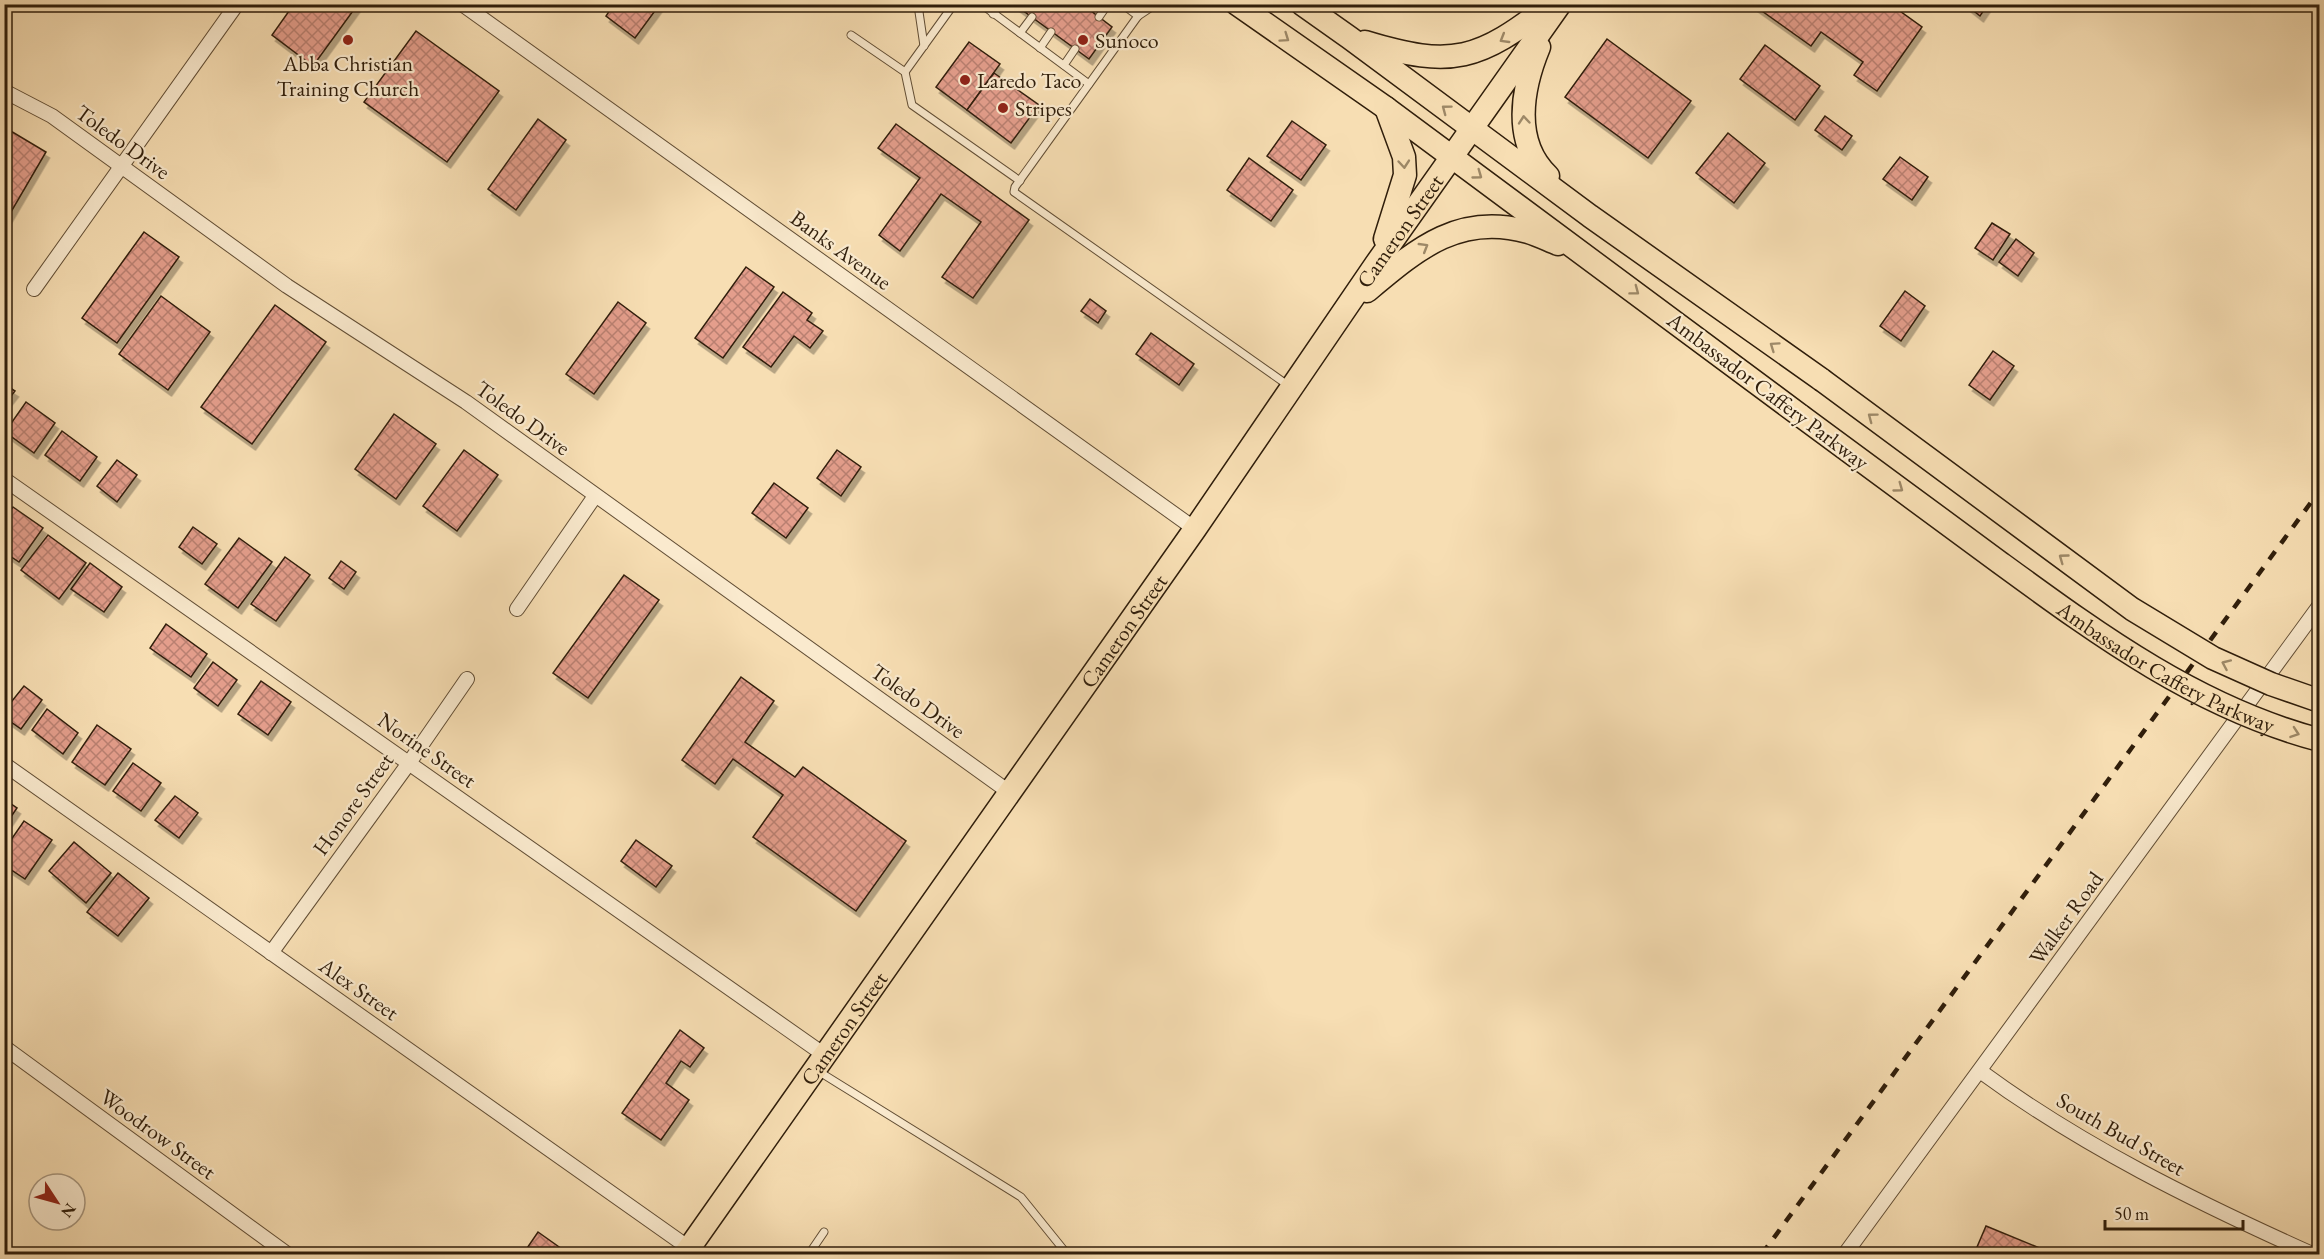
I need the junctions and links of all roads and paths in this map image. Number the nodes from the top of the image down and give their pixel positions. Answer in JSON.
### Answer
{"nodes":[{"id":1,"x":237,"y":4,"type":"edge"},
{"id":2,"x":462,"y":4,"type":"edge"},
{"id":3,"x":923,"y":4,"type":"edge"},
{"id":4,"x":954,"y":4,"type":"edge"},
{"id":5,"x":981,"y":4,"type":"edge"},
{"id":6,"x":1001,"y":4,"type":"edge"},
{"id":7,"x":1108,"y":4,"type":"edge"},
{"id":8,"x":1122,"y":4,"type":"edge"},
{"id":9,"x":1143,"y":4,"type":"edge"},
{"id":10,"x":1156,"y":4,"type":"edge"},
{"id":11,"x":1237,"y":4,"type":"edge"},
{"id":12,"x":1439,"y":4,"type":"edge"},
{"id":13,"x":1448,"y":4,"type":"edge"},
{"id":14,"x":1312,"y":7,"type":"edge"},
{"id":15,"x":1555,"y":7,"type":"edge"},
{"id":16,"x":993,"y":14,"type":"junction"},
{"id":17,"x":1138,"y":16,"type":"junction"},
{"id":18,"x":1032,"y":17,"type":"dead end"},
{"id":19,"x":1100,"y":17,"type":"dead end"},
{"id":20,"x":1051,"y":32,"type":"dead end"},
{"id":21,"x":1020,"y":33,"type":"junction"},
{"id":22,"x":851,"y":35,"type":"dead end"},
{"id":23,"x":1350,"y":38,"type":"junction"},
{"id":24,"x":924,"y":46,"type":"junction"},
{"id":25,"x":1040,"y":48,"type":"junction"},
{"id":26,"x":1075,"y":49,"type":"dead end"},
{"id":27,"x":1064,"y":65,"type":"junction"},
{"id":28,"x":905,"y":72,"type":"junction"},
{"id":29,"x":1089,"y":84,"type":"junction"},
{"id":30,"x":4,"y":91,"type":"edge"},
{"id":31,"x":1386,"y":108,"type":"junction"},
{"id":32,"x":1472,"y":128,"type":"junction"},
{"id":33,"x":1452,"y":156,"type":"junction"},
{"id":34,"x":121,"y":165,"type":"junction"},
{"id":35,"x":1020,"y":181,"type":"junction"},
{"id":36,"x":1590,"y":216,"type":"junction"},
{"id":37,"x":1586,"y":254,"type":"junction"},
{"id":38,"x":1376,"y":264,"type":"junction"},
{"id":39,"x":34,"y":289,"type":"dead end"},
{"id":40,"x":1346,"y":310,"type":"junction"},
{"id":41,"x":1292,"y":388,"type":"junction"},
{"id":42,"x":4,"y":479,"type":"edge"},
{"id":43,"x":595,"y":496,"type":"junction"},
{"id":44,"x":1195,"y":530,"type":"junction"},
{"id":45,"x":2319,"y":605,"type":"edge"},
{"id":46,"x":517,"y":609,"type":"dead end"},
{"id":47,"x":467,"y":679,"type":"dead end"},
{"id":48,"x":2319,"y":701,"type":"edge"},
{"id":49,"x":2319,"y":740,"type":"edge"},
{"id":50,"x":410,"y":763,"type":"junction"},
{"id":51,"x":4,"y":764,"type":"edge"},
{"id":52,"x":1009,"y":792,"type":"junction"},
{"id":53,"x":271,"y":953,"type":"junction"},
{"id":54,"x":4,"y":1047,"type":"edge"},
{"id":55,"x":821,"y":1063,"type":"junction"},
{"id":56,"x":1980,"y":1071,"type":"junction"},
{"id":57,"x":825,"y":1233,"type":"dead end"},
{"id":58,"x":687,"y":1251,"type":"edge"},
{"id":59,"x":287,"y":1254,"type":"edge"},
{"id":60,"x":809,"y":1254,"type":"edge"},
{"id":61,"x":1067,"y":1254,"type":"edge"},
{"id":62,"x":1845,"y":1254,"type":"edge"},
{"id":63,"x":2312,"y":1254,"type":"edge"}],
"edges":[{"from":1,"to":34,"type":"street"},
{"from":2,"to":44,"type":"street","name":"Banks Avenue"},
{"from":3,"to":24,"type":"lane"},
{"from":4,"to":24,"type":"lane"},
{"from":5,"to":16,"type":"lane"},
{"from":6,"to":16,"type":"lane"},
{"from":7,"to":19,"type":"lane"},
{"from":8,"to":17,"type":"lane"},
{"from":9,"to":17,"type":"lane"},
{"from":10,"to":17,"type":"lane"},
{"from":11,"to":31,"type":"main road","name":"Ambassador Caffery Parkway","one_way":true},
{"from":12,"to":13,"type":"lane"},
{"from":14,"to":23,"type":"main road","name":"Ambassador Caffery Parkway"},
{"from":15,"to":23,"type":"main road","one_way":true},
{"from":15,"to":32,"type":"main road","name":"Cameron Street"},
{"from":36,"to":15,"type":"main road","one_way":true},
{"from":16,"to":21,"type":"lane"},
{"from":17,"to":29,"type":"lane"},
{"from":18,"to":21,"type":"lane"},
{"from":20,"to":25,"type":"lane"},
{"from":21,"to":25,"type":"lane"},
{"from":22,"to":28,"type":"lane"},
{"from":32,"to":23,"type":"main road","name":"Ambassador Caffery Parkway","one_way":true},
{"from":24,"to":28,"type":"lane"},
{"from":25,"to":27,"type":"lane"},
{"from":26,"to":27,"type":"lane"},
{"from":27,"to":29,"type":"lane"},
{"from":28,"to":35,"type":"lane"},
{"from":29,"to":35,"type":"lane"},
{"from":30,"to":34,"type":"street","name":"Toledo Drive"},
{"from":31,"to":33,"type":"main road","name":"Ambassador Caffery Parkway"},
{"from":31,"to":38,"type":"main road","one_way":true},
{"from":32,"to":33,"type":"main road","name":"Cameron Street"},
{"from":32,"to":36,"type":"main road","name":"Ambassador Caffery Parkway"},
{"from":33,"to":37,"type":"main road","name":"Ambassador Caffery Parkway","one_way":true},
{"from":33,"to":38,"type":"main road","name":"Cameron Street"},
{"from":34,"to":39,"type":"street"},
{"from":34,"to":43,"type":"street","name":"Toledo Drive"},
{"from":35,"to":41,"type":"lane"},
{"from":48,"to":36,"type":"main road","name":"Ambassador Caffery Parkway","one_way":true,"bridge":true},
{"from":40,"to":37,"type":"main road","one_way":true},
{"from":37,"to":49,"type":"main road","name":"Ambassador Caffery Parkway","one_way":true,"bridge":true},
{"from":38,"to":40,"type":"main road","name":"Cameron Street"},
{"from":40,"to":41,"type":"main road","name":"Cameron Street"},
{"from":41,"to":44,"type":"main road","name":"Cameron Street"},
{"from":42,"to":50,"type":"street","name":"Norine Street"},
{"from":43,"to":46,"type":"street"},
{"from":43,"to":52,"type":"street","name":"Toledo Drive"},
{"from":44,"to":52,"type":"main road","name":"Cameron Street"},
{"from":45,"to":56,"type":"street","name":"Walker Road"},
{"from":47,"to":50,"type":"street","name":"Honore Street"},
{"from":50,"to":53,"type":"street","name":"Honore Street"},
{"from":50,"to":55,"type":"street","name":"Norine Street"},
{"from":51,"to":53,"type":"street","name":"Alex Street"},
{"from":52,"to":55,"type":"main road","name":"Cameron Street"},
{"from":53,"to":58,"type":"street","name":"Alex Street"},
{"from":54,"to":59,"type":"street","name":"Woodrow Street"},
{"from":55,"to":58,"type":"main road","name":"Cameron Street"},
{"from":55,"to":61,"type":"lane"},
{"from":56,"to":62,"type":"street","name":"Walker Road"},
{"from":56,"to":63,"type":"street","name":"South Bud Street"},
{"from":57,"to":60,"type":"lane"}]}
